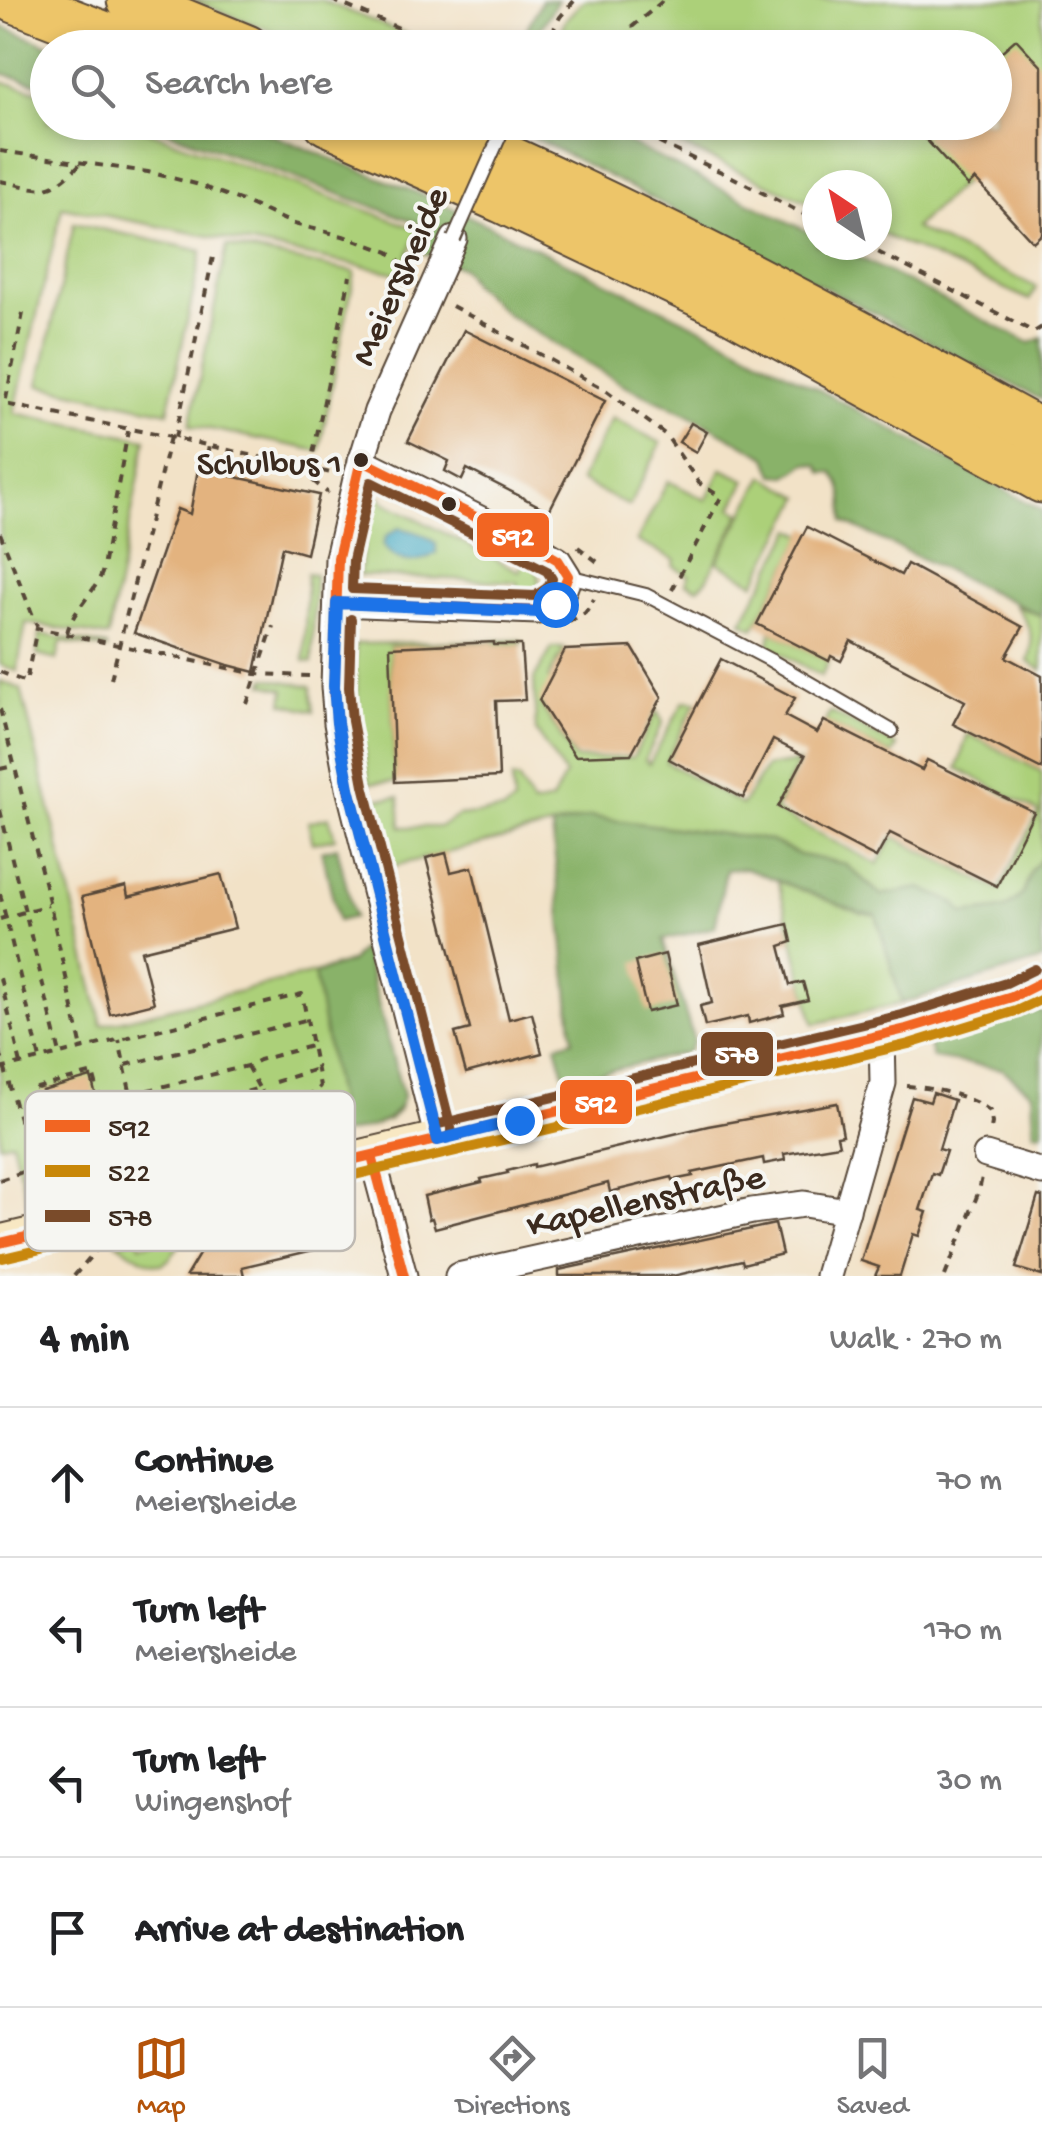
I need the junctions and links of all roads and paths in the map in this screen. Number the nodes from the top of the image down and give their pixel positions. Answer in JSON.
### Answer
{"nodes":[{"id":1,"x":15,"y":0,"type":"edge"},
{"id":2,"x":130,"y":0,"type":"edge"},
{"id":3,"x":332,"y":0,"type":"edge"},
{"id":4,"x":575,"y":0,"type":"edge"},
{"id":5,"x":664,"y":0,"type":"edge"},
{"id":6,"x":93,"y":30,"type":"edge"},
{"id":7,"x":202,"y":30,"type":"edge"},
{"id":8,"x":403,"y":30,"type":"edge"},
{"id":9,"x":553,"y":30,"type":"edge"},
{"id":10,"x":628,"y":30,"type":"edge"},
{"id":11,"x":367,"y":140,"type":"edge"},
{"id":12,"x":468,"y":140,"type":"edge"},
{"id":13,"x":498,"y":140,"type":"edge"},
{"id":14,"x":651,"y":140,"type":"edge"},
{"id":15,"x":0,"y":151,"type":"edge"},
{"id":16,"x":80,"y":164,"type":"junction"},
{"id":17,"x":0,"y":181,"type":"edge"},
{"id":18,"x":802,"y":214,"type":"edge"},
{"id":19,"x":454,"y":239,"type":"joint"},
{"id":20,"x":214,"y":252,"type":"dead end"},
{"id":21,"x":892,"y":259,"type":"edge"},
{"id":22,"x":350,"y":276,"type":"dead end"},
{"id":23,"x":439,"y":298,"type":"junction"},
{"id":24,"x":23,"y":313,"type":"dead end"},
{"id":25,"x":1042,"y":327,"type":"edge"},
{"id":26,"x":128,"y":429,"type":"junction"},
{"id":27,"x":1042,"y":433,"type":"edge"},
{"id":28,"x":172,"y":437,"type":"junction"},
{"id":29,"x":209,"y":445,"type":"junction"},
{"id":30,"x":361,"y":460,"type":"junction"},
{"id":31,"x":306,"y":467,"type":"junction"},
{"id":32,"x":205,"y":471,"type":"dead end"},
{"id":33,"x":332,"y":474,"type":"dead end"},
{"id":34,"x":1042,"y":480,"type":"edge"},
{"id":35,"x":332,"y":495,"type":"dead end"},
{"id":36,"x":0,"y":533,"type":"edge"},
{"id":37,"x":570,"y":540,"type":"dead end"},
{"id":38,"x":568,"y":576,"type":"junction"},
{"id":39,"x":602,"y":586,"type":"junction"},
{"id":40,"x":337,"y":603,"type":"junction"},
{"id":41,"x":665,"y":605,"type":"junction"},
{"id":42,"x":568,"y":622,"type":"dead end"},
{"id":43,"x":274,"y":626,"type":"dead end"},
{"id":44,"x":37,"y":628,"type":"junction"},
{"id":45,"x":66,"y":633,"type":"junction"},
{"id":46,"x":119,"y":644,"type":"junction"},
{"id":47,"x":0,"y":672,"type":"edge"},
{"id":48,"x":256,"y":674,"type":"junction"},
{"id":49,"x":307,"y":676,"type":"dead end"},
{"id":50,"x":111,"y":679,"type":"dead end"},
{"id":51,"x":247,"y":704,"type":"dead end"},
{"id":52,"x":0,"y":710,"type":"edge"},
{"id":53,"x":892,"y":731,"type":"dead end"},
{"id":54,"x":14,"y":766,"type":"junction"},
{"id":55,"x":0,"y":770,"type":"edge"},
{"id":56,"x":0,"y":810,"type":"edge"},
{"id":57,"x":0,"y":894,"type":"edge"},
{"id":58,"x":50,"y":905,"type":"junction"},
{"id":59,"x":26,"y":912,"type":"junction"},
{"id":60,"x":3,"y":918,"type":"edge"},
{"id":61,"x":0,"y":978,"type":"edge"},
{"id":62,"x":1042,"y":982,"type":"edge"},
{"id":63,"x":306,"y":1020,"type":"junction"},
{"id":64,"x":882,"y":1035,"type":"junction"},
{"id":65,"x":119,"y":1040,"type":"junction"},
{"id":66,"x":312,"y":1046,"type":"junction"},
{"id":67,"x":82,"y":1048,"type":"junction"},
{"id":68,"x":0,"y":1052,"type":"edge"},
{"id":69,"x":60,"y":1054,"type":"junction"},
{"id":70,"x":40,"y":1059,"type":"junction"},
{"id":71,"x":21,"y":1064,"type":"junction"},
{"id":72,"x":126,"y":1065,"type":"junction"},
{"id":73,"x":247,"y":1066,"type":"junction"},
{"id":74,"x":2,"y":1068,"type":"edge"},
{"id":75,"x":316,"y":1069,"type":"junction"},
{"id":76,"x":275,"y":1082,"type":"dead end"},
{"id":77,"x":883,"y":1083,"type":"junction"},
{"id":78,"x":260,"y":1088,"type":"junction"},
{"id":79,"x":10,"y":1090,"type":"junction"},
{"id":80,"x":38,"y":1091,"type":"edge"},
{"id":81,"x":98,"y":1091,"type":"edge"},
{"id":82,"x":131,"y":1091,"type":"edge"},
{"id":83,"x":144,"y":1091,"type":"edge"},
{"id":84,"x":250,"y":1091,"type":"edge"},
{"id":85,"x":262,"y":1091,"type":"edge"},
{"id":86,"x":316,"y":1091,"type":"edge"},
{"id":87,"x":0,"y":1093,"type":"edge"},
{"id":88,"x":25,"y":1128,"type":"edge"},
{"id":89,"x":22,"y":1129,"type":"junction"},
{"id":90,"x":438,"y":1140,"type":"junction"},
{"id":91,"x":25,"y":1141,"type":"edge"},
{"id":92,"x":986,"y":1155,"type":"junction"},
{"id":93,"x":372,"y":1156,"type":"junction"},
{"id":94,"x":355,"y":1160,"type":"edge"},
{"id":95,"x":25,"y":1171,"type":"edge"},
{"id":96,"x":1042,"y":1172,"type":"edge"},
{"id":97,"x":0,"y":1180,"type":"edge"},
{"id":98,"x":847,"y":1212,"type":"junction"},
{"id":99,"x":25,"y":1237,"type":"edge"},
{"id":100,"x":0,"y":1243,"type":"edge"},
{"id":101,"x":94,"y":1251,"type":"edge"},
{"id":102,"x":74,"y":1276,"type":"edge"},
{"id":103,"x":404,"y":1276,"type":"edge"},
{"id":104,"x":458,"y":1276,"type":"edge"},
{"id":105,"x":828,"y":1276,"type":"edge"},
{"id":106,"x":945,"y":1276,"type":"edge"}],
"edges":[{"from":1,"to":6,"type":"highway"},
{"from":2,"to":7,"type":"highway"},
{"from":3,"to":8,"type":"path"},
{"from":4,"to":9,"type":"path"},
{"from":5,"to":10,"type":"path"},
{"from":11,"to":34,"type":"highway"},
{"from":12,"to":27,"type":"highway"},
{"from":13,"to":19,"type":"lane","name":"Meiersheide","bridge":true},
{"from":14,"to":18,"type":"path"},
{"from":15,"to":16,"type":"path"},
{"from":16,"to":17,"type":"path"},
{"from":16,"to":23,"type":"path"},
{"from":19,"to":23,"type":"street","name":"Meiersheide"},
{"from":20,"to":28,"type":"path"},
{"from":21,"to":25,"type":"path"},
{"from":22,"to":31,"type":"path"},
{"from":23,"to":30,"type":"street","name":"Meiersheide"},
{"from":23,"to":41,"type":"path"},
{"from":24,"to":26,"type":"path"},
{"from":26,"to":28,"type":"path"},
{"from":26,"to":45,"type":"path"},
{"from":28,"to":29,"type":"path"},
{"from":28,"to":46,"type":"path"},
{"from":29,"to":31,"type":"path"},
{"from":29,"to":32,"type":"path"},
{"from":30,"to":38,"type":"street"},
{"from":30,"to":40,"type":"street","name":"Meiersheide"},
{"from":31,"to":33,"type":"path"},
{"from":31,"to":35,"type":"path"},
{"from":36,"to":44,"type":"path"},
{"from":37,"to":39,"type":"path"},
{"from":38,"to":39,"type":"lane"},
{"from":38,"to":40,"type":"street"},
{"from":39,"to":41,"type":"lane"},
{"from":39,"to":42,"type":"path"},
{"from":40,"to":90,"type":"street","name":"Meiersheide"},
{"from":41,"to":53,"type":"lane"},
{"from":43,"to":48,"type":"path"},
{"from":44,"to":45,"type":"path"},
{"from":44,"to":47,"type":"path"},
{"from":45,"to":46,"type":"path"},
{"from":46,"to":48,"type":"path"},
{"from":46,"to":50,"type":"path"},
{"from":48,"to":49,"type":"path"},
{"from":48,"to":51,"type":"path"},
{"from":52,"to":54,"type":"path"},
{"from":54,"to":55,"type":"path"},
{"from":54,"to":58,"type":"path"},
{"from":56,"to":59,"type":"path"},
{"from":57,"to":60,"type":"path"},
{"from":58,"to":59,"type":"path"},
{"from":58,"to":67,"type":"path"},
{"from":59,"to":60,"type":"path"},
{"from":59,"to":69,"type":"path"},
{"from":60,"to":70,"type":"path"},
{"from":61,"to":71,"type":"path"},
{"from":62,"to":64,"type":"main road"},
{"from":63,"to":65,"type":"path"},
{"from":63,"to":66,"type":"path"},
{"from":63,"to":72,"type":"path"},
{"from":64,"to":77,"type":"street"},
{"from":64,"to":90,"type":"main road"},
{"from":65,"to":67,"type":"path"},
{"from":65,"to":72,"type":"path"},
{"from":66,"to":73,"type":"path"},
{"from":66,"to":75,"type":"path"},
{"from":67,"to":69,"type":"path"},
{"from":68,"to":74,"type":"path"},
{"from":69,"to":70,"type":"path"},
{"from":70,"to":71,"type":"path"},
{"from":71,"to":74,"type":"path"},
{"from":72,"to":82,"type":"path"},
{"from":73,"to":78,"type":"path"},
{"from":73,"to":83,"type":"path"},
{"from":74,"to":79,"type":"path"},
{"from":75,"to":76,"type":"path"},
{"from":75,"to":86,"type":"path"},
{"from":77,"to":92,"type":"path"},
{"from":77,"to":98,"type":"street"},
{"from":78,"to":84,"type":"path"},
{"from":78,"to":85,"type":"path"},
{"from":79,"to":87,"type":"path"},
{"from":79,"to":89,"type":"path"},
{"from":80,"to":81,"type":"path"},
{"from":88,"to":89,"type":"path"},
{"from":89,"to":91,"type":"path"},
{"from":90,"to":93,"type":"main road"},
{"from":92,"to":96,"type":"street"},
{"from":92,"to":106,"type":"path"},
{"from":93,"to":94,"type":"main road"},
{"from":93,"to":103,"type":"street"},
{"from":95,"to":97,"type":"path"},
{"from":98,"to":104,"type":"street","name":"Kapellenstraße"},
{"from":98,"to":105,"type":"street"},
{"from":99,"to":100,"type":"main road"},
{"from":101,"to":102,"type":"path"}]}
